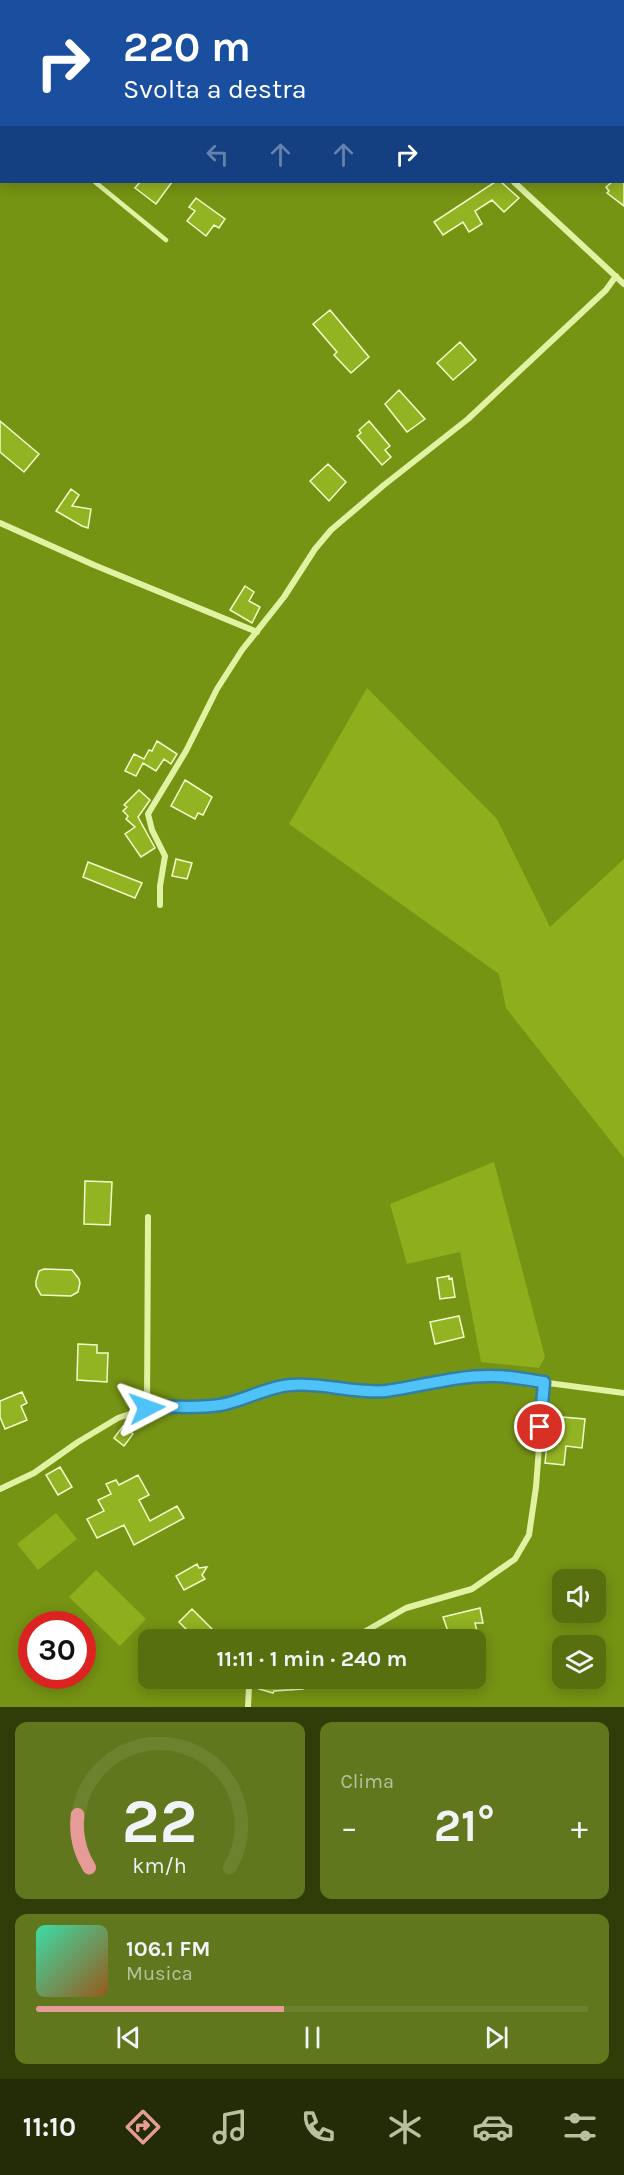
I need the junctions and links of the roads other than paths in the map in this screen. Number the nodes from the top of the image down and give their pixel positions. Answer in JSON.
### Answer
{"nodes":[{"id":1,"x":96,"y":183,"type":"edge"},
{"id":2,"x":515,"y":183,"type":"edge"},
{"id":3,"x":166,"y":240,"type":"dead end"},
{"id":4,"x":616,"y":276,"type":"junction"},
{"id":5,"x":624,"y":284,"type":"edge"},
{"id":6,"x":0,"y":523,"type":"edge"},
{"id":7,"x":257,"y":632,"type":"junction"},
{"id":8,"x":160,"y":905,"type":"dead end"},
{"id":9,"x":148,"y":1216,"type":"dead end"},
{"id":10,"x":544,"y":1382,"type":"junction"},
{"id":11,"x":624,"y":1393,"type":"edge"},
{"id":12,"x":147,"y":1408,"type":"junction"},
{"id":13,"x":0,"y":1489,"type":"edge"},
{"id":14,"x":369,"y":1629,"type":"edge"},
{"id":15,"x":249,"y":1689,"type":"edge"},
{"id":16,"x":248,"y":1707,"type":"edge"}],
"edges":[{"from":1,"to":3,"type":"lane"},
{"from":2,"to":4,"type":"street"},
{"from":4,"to":5,"type":"street"},
{"from":4,"to":7,"type":"street"},
{"from":6,"to":7,"type":"street"},
{"from":7,"to":8,"type":"street"},
{"from":9,"to":12,"type":"street"},
{"from":10,"to":11,"type":"street"},
{"from":10,"to":12,"type":"street"},
{"from":10,"to":14,"type":"street"},
{"from":12,"to":13,"type":"street"},
{"from":15,"to":16,"type":"street"}]}
